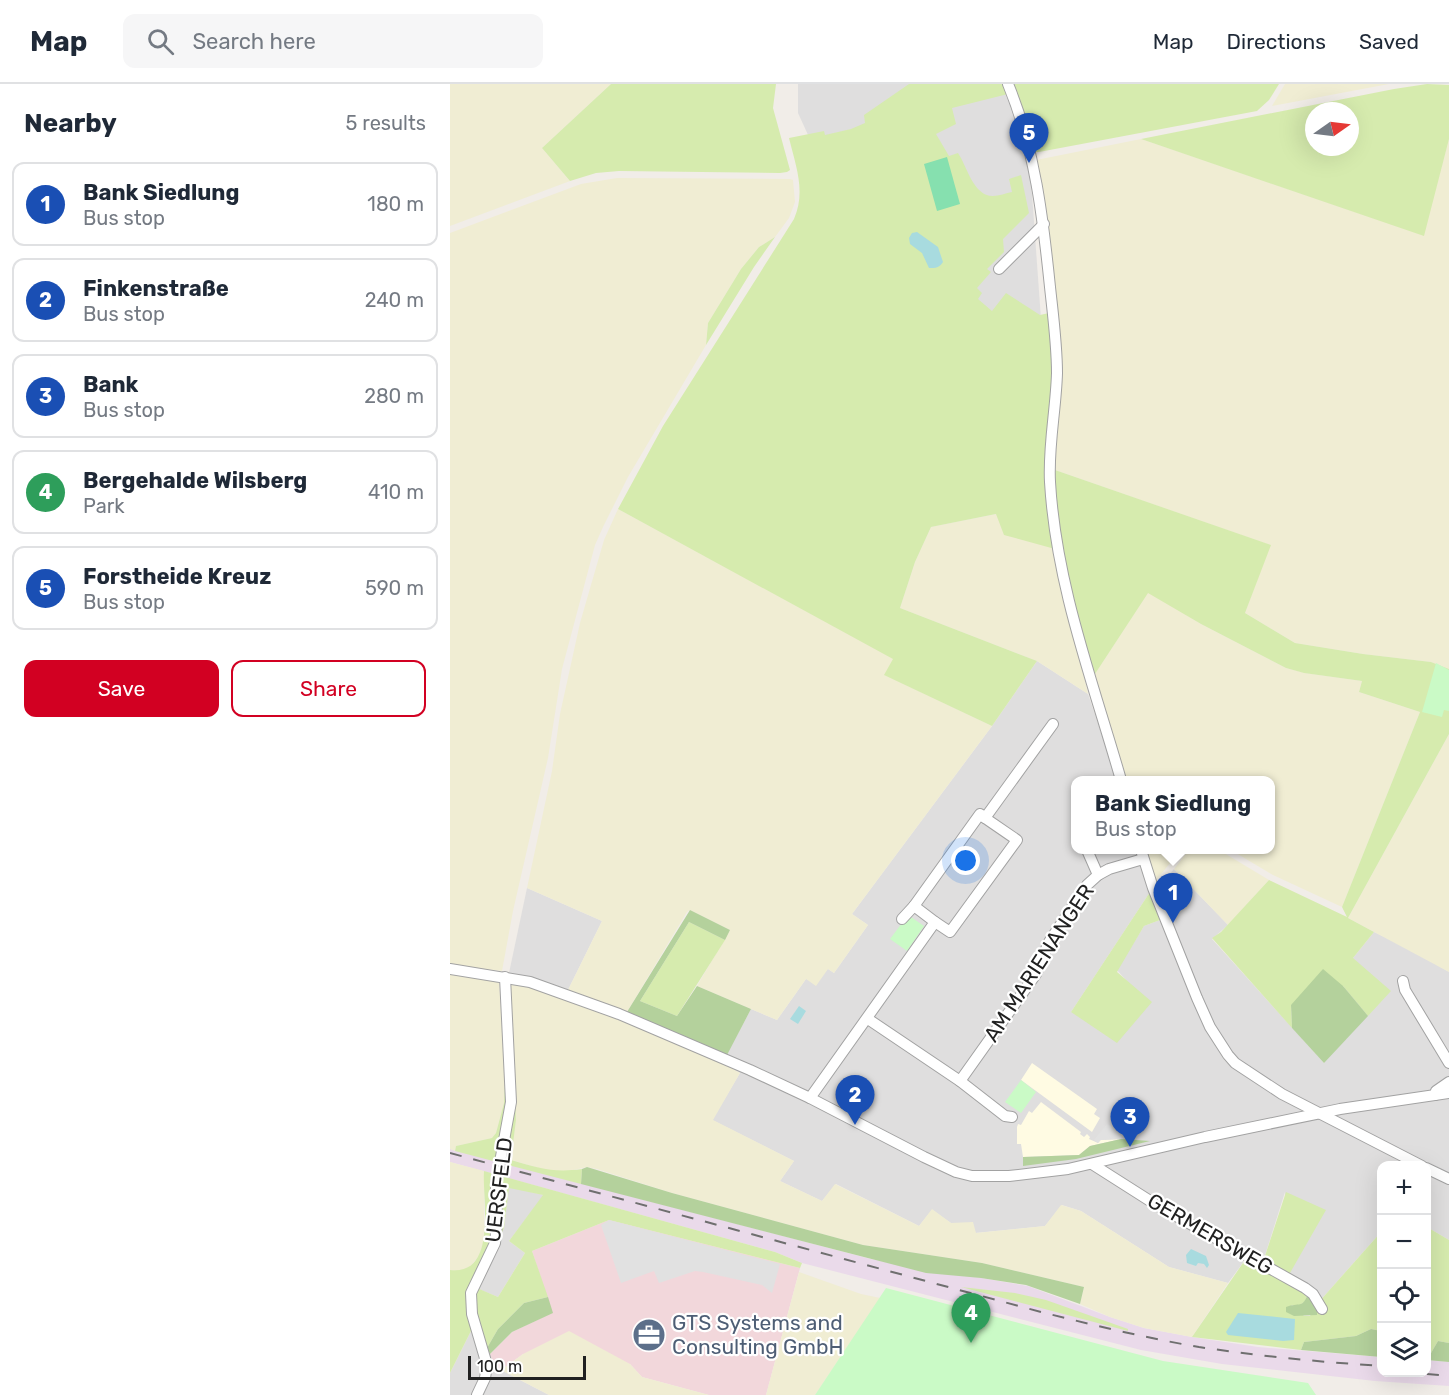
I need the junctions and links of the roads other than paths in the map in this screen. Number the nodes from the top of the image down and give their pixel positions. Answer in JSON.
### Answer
{"nodes":[{"id":1,"x":1008,"y":84,"type":"edge"},
{"id":2,"x":1044,"y":224,"type":"junction"},
{"id":3,"x":999,"y":269,"type":"dead end"},
{"id":4,"x":1053,"y":724,"type":"dead end"},
{"id":5,"x":1120,"y":776,"type":"edge"},
{"id":6,"x":985,"y":818,"type":"junction"},
{"id":7,"x":1089,"y":854,"type":"edge"},
{"id":8,"x":1142,"y":854,"type":"edge"},
{"id":9,"x":1098,"y":875,"type":"junction"},
{"id":10,"x":914,"y":906,"type":"junction"},
{"id":11,"x":902,"y":919,"type":"dead end"},
{"id":12,"x":935,"y":922,"type":"junction"},
{"id":13,"x":450,"y":969,"type":"edge"},
{"id":14,"x":505,"y":977,"type":"junction"},
{"id":15,"x":1403,"y":981,"type":"dead end"},
{"id":16,"x":868,"y":1019,"type":"junction"},
{"id":17,"x":1449,"y":1063,"type":"edge"},
{"id":18,"x":960,"y":1081,"type":"junction"},
{"id":19,"x":1449,"y":1082,"type":"edge"},
{"id":20,"x":1449,"y":1093,"type":"edge"},
{"id":21,"x":1435,"y":1095,"type":"junction"},
{"id":22,"x":810,"y":1098,"type":"junction"},
{"id":23,"x":1340,"y":1109,"type":"junction"},
{"id":24,"x":1318,"y":1113,"type":"junction"},
{"id":25,"x":1012,"y":1117,"type":"dead end"},
{"id":26,"x":1337,"y":1123,"type":"junction"},
{"id":27,"x":1412,"y":1161,"type":"edge"},
{"id":28,"x":1092,"y":1164,"type":"junction"},
{"id":29,"x":1431,"y":1170,"type":"edge"},
{"id":30,"x":1449,"y":1179,"type":"edge"},
{"id":31,"x":1322,"y":1309,"type":"dead end"},
{"id":32,"x":477,"y":1395,"type":"edge"}],
"edges":[{"from":1,"to":2,"type":"street"},
{"from":2,"to":3,"type":"street"},
{"from":2,"to":5,"type":"street"},
{"from":4,"to":6,"type":"street"},
{"from":6,"to":10,"type":"street"},
{"from":6,"to":12,"type":"street"},
{"from":7,"to":9,"type":"street","name":"AM MARIENANGER"},
{"from":8,"to":9,"type":"street","name":"AM MARIENANGER"},
{"from":8,"to":24,"type":"street"},
{"from":9,"to":18,"type":"street","name":"AM MARIENANGER"},
{"from":10,"to":11,"type":"street"},
{"from":10,"to":12,"type":"street"},
{"from":12,"to":16,"type":"street"},
{"from":13,"to":14,"type":"street"},
{"from":14,"to":22,"type":"street"},
{"from":14,"to":32,"type":"street","name":"UERSFELD"},
{"from":15,"to":17,"type":"street"},
{"from":16,"to":18,"type":"street"},
{"from":16,"to":22,"type":"street"},
{"from":18,"to":25,"type":"street"},
{"from":19,"to":21,"type":"street"},
{"from":20,"to":21,"type":"street"},
{"from":21,"to":23,"type":"street"},
{"from":22,"to":28,"type":"street"},
{"from":23,"to":24,"type":"street"},
{"from":23,"to":26,"type":"street"},
{"from":24,"to":26,"type":"street"},
{"from":24,"to":28,"type":"street"},
{"from":26,"to":27,"type":"street"},
{"from":28,"to":31,"type":"street","name":"GERMERSWEG"},
{"from":29,"to":30,"type":"street"}]}
